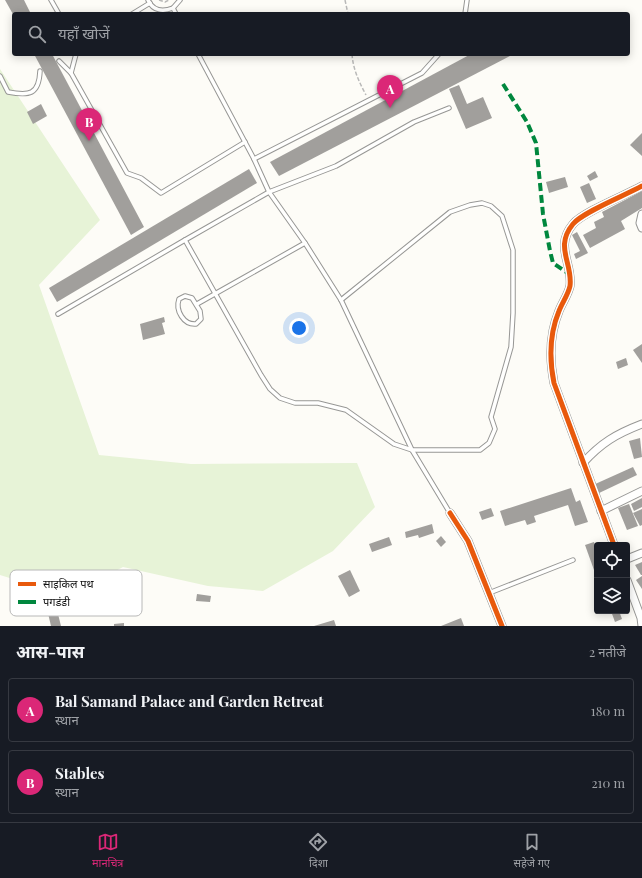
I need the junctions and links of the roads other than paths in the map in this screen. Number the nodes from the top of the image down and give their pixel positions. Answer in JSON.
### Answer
{"nodes":[{"id":1,"x":51,"y":0,"type":"edge"},
{"id":2,"x":180,"y":0,"type":"edge"},
{"id":3,"x":467,"y":0,"type":"edge"},
{"id":4,"x":149,"y":2,"type":"edge"},
{"id":5,"x":173,"y":8,"type":"junction"},
{"id":6,"x":58,"y":12,"type":"edge"},
{"id":7,"x":135,"y":12,"type":"edge"},
{"id":8,"x":175,"y":12,"type":"edge"},
{"id":9,"x":465,"y":12,"type":"edge"},
{"id":10,"x":75,"y":56,"type":"edge"},
{"id":11,"x":199,"y":56,"type":"edge"},
{"id":12,"x":437,"y":56,"type":"edge"},
{"id":13,"x":59,"y":61,"type":"dead end"},
{"id":14,"x":40,"y":71,"type":"dead end"},
{"id":15,"x":71,"y":73,"type":"junction"},
{"id":16,"x":0,"y":76,"type":"edge"},
{"id":17,"x":449,"y":108,"type":"dead end"},
{"id":18,"x":245,"y":142,"type":"junction"},
{"id":19,"x":254,"y":159,"type":"junction"},
{"id":20,"x":642,"y":186,"type":"edge"},
{"id":21,"x":269,"y":192,"type":"junction"},
{"id":22,"x":642,"y":214,"type":"edge"},
{"id":23,"x":642,"y":228,"type":"edge"},
{"id":24,"x":185,"y":240,"type":"junction"},
{"id":25,"x":305,"y":243,"type":"junction"},
{"id":26,"x":214,"y":293,"type":"junction"},
{"id":27,"x":341,"y":300,"type":"junction"},
{"id":28,"x":197,"y":304,"type":"junction"},
{"id":29,"x":58,"y":314,"type":"dead end"},
{"id":30,"x":642,"y":424,"type":"edge"},
{"id":31,"x":412,"y":450,"type":"junction"},
{"id":32,"x":582,"y":463,"type":"junction"},
{"id":33,"x":642,"y":491,"type":"edge"},
{"id":34,"x":601,"y":511,"type":"junction"},
{"id":35,"x":450,"y":513,"type":"joint"},
{"id":36,"x":613,"y":542,"type":"edge"},
{"id":37,"x":642,"y":553,"type":"edge"},
{"id":38,"x":630,"y":558,"type":"edge"},
{"id":39,"x":573,"y":560,"type":"dead end"},
{"id":40,"x":630,"y":588,"type":"edge"},
{"id":41,"x":489,"y":593,"type":"junction"},
{"id":42,"x":502,"y":626,"type":"edge"},
{"id":43,"x":642,"y":626,"type":"edge"}],
"edges":[{"from":1,"to":6,"type":"lane"},
{"from":2,"to":5,"type":"lane"},
{"from":3,"to":9,"type":"lane"},
{"from":4,"to":5,"type":"lane"},
{"from":4,"to":7,"type":"lane"},
{"from":5,"to":8,"type":"lane"},
{"from":10,"to":15,"type":"lane"},
{"from":11,"to":18,"type":"lane"},
{"from":12,"to":19,"type":"lane"},
{"from":13,"to":15,"type":"lane"},
{"from":14,"to":16,"type":"lane"},
{"from":15,"to":18,"type":"lane"},
{"from":17,"to":21,"type":"lane"},
{"from":18,"to":19,"type":"lane"},
{"from":19,"to":21,"type":"lane"},
{"from":20,"to":32,"type":"street"},
{"from":21,"to":24,"type":"lane"},
{"from":21,"to":25,"type":"lane"},
{"from":22,"to":23,"type":"street"},
{"from":24,"to":26,"type":"lane"},
{"from":24,"to":29,"type":"lane"},
{"from":25,"to":26,"type":"lane"},
{"from":25,"to":27,"type":"lane"},
{"from":26,"to":28,"type":"lane"},
{"from":26,"to":31,"type":"lane"},
{"from":27,"to":31,"type":"lane"},
{"from":27,"to":31,"type":"lane"},
{"from":28,"to":28,"type":"lane"},
{"from":30,"to":32,"type":"street"},
{"from":31,"to":35,"type":"lane"},
{"from":32,"to":34,"type":"street"},
{"from":33,"to":34,"type":"street"},
{"from":34,"to":36,"type":"street"},
{"from":35,"to":41,"type":"street"},
{"from":37,"to":38,"type":"street"},
{"from":39,"to":41,"type":"lane"},
{"from":40,"to":43,"type":"street"},
{"from":41,"to":42,"type":"street"}]}
